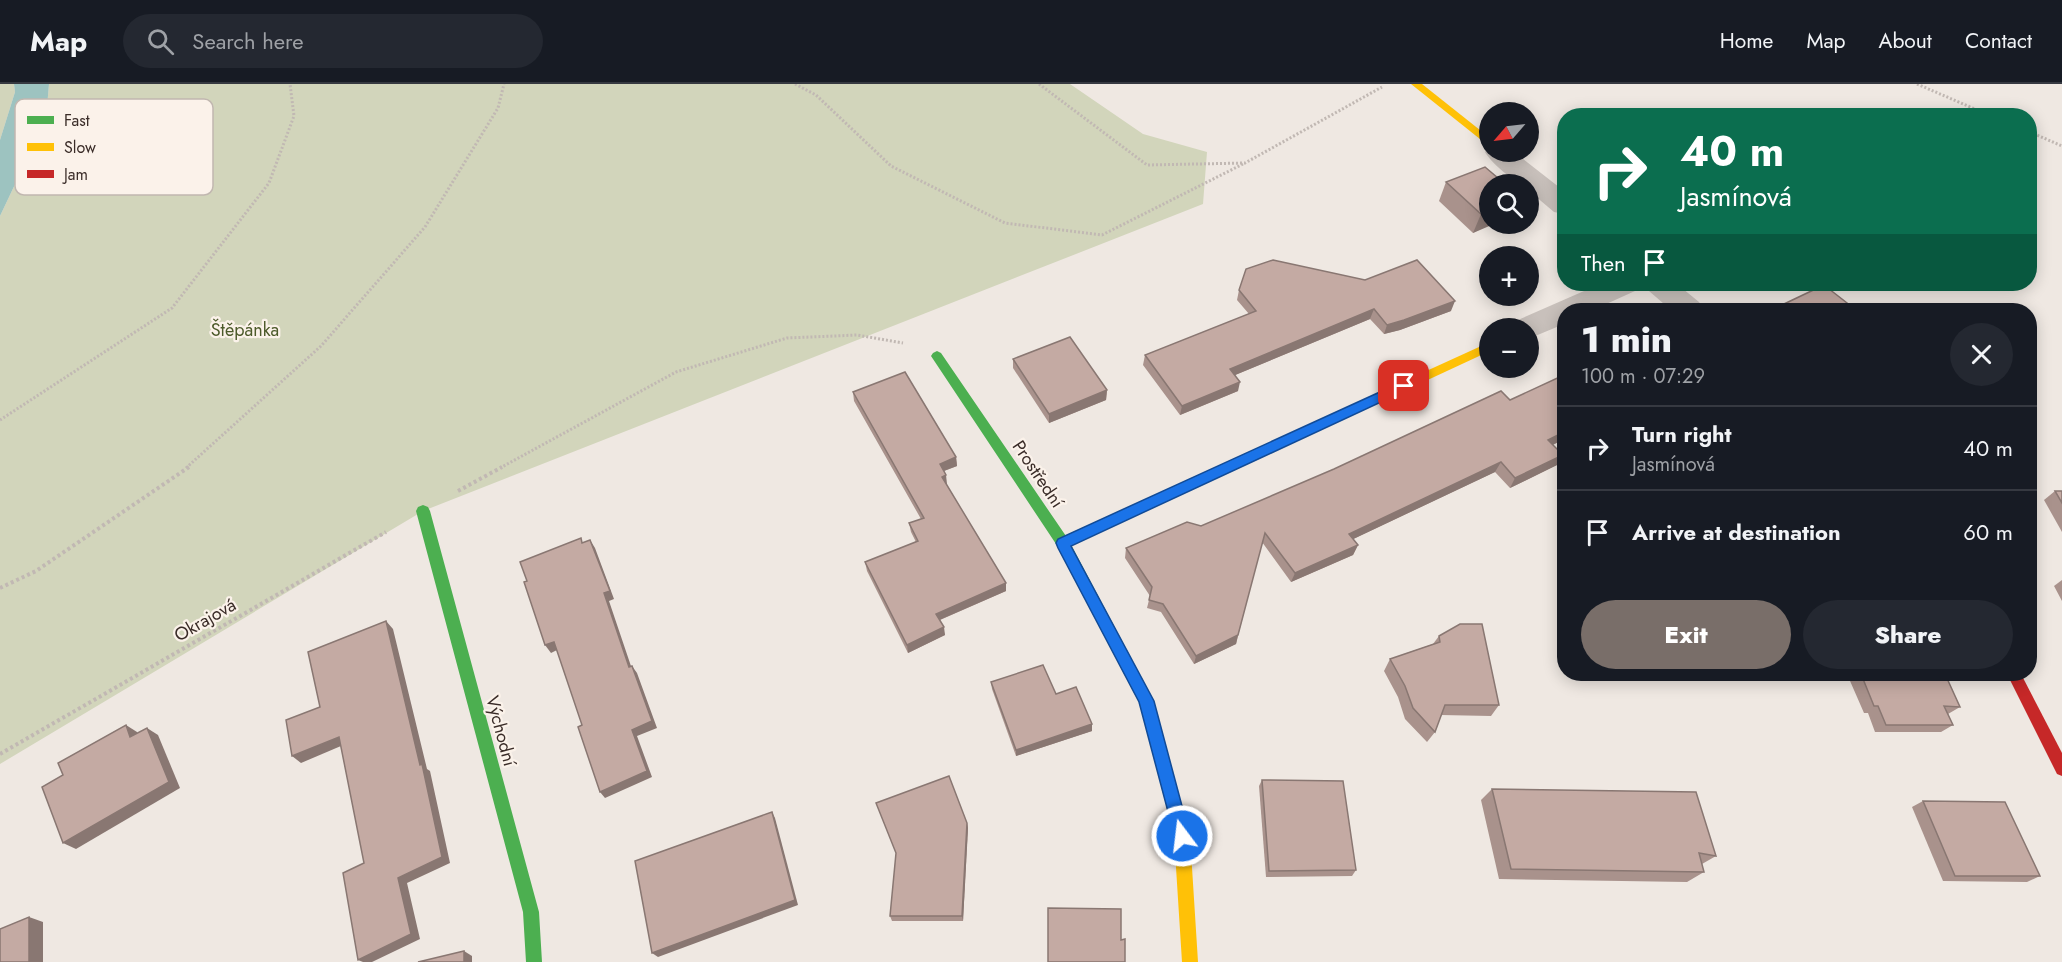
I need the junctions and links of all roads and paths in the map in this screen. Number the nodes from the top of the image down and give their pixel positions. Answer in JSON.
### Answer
{"nodes":[{"id":1,"x":290,"y":84,"type":"edge"},
{"id":2,"x":504,"y":84,"type":"edge"},
{"id":3,"x":795,"y":84,"type":"edge"},
{"id":4,"x":1039,"y":84,"type":"edge"},
{"id":5,"x":1388,"y":84,"type":"edge"},
{"id":6,"x":1416,"y":84,"type":"edge"},
{"id":7,"x":1917,"y":84,"type":"edge"},
{"id":8,"x":1972,"y":108,"type":"edge"},
{"id":9,"x":1479,"y":135,"type":"edge"},
{"id":10,"x":2037,"y":135,"type":"edge"},
{"id":11,"x":2062,"y":146,"type":"edge"},
{"id":12,"x":1510,"y":162,"type":"edge"},
{"id":13,"x":1245,"y":163,"type":"junction"},
{"id":14,"x":1557,"y":200,"type":"edge"},
{"id":15,"x":1610,"y":291,"type":"edge"},
{"id":16,"x":1667,"y":291,"type":"edge"},
{"id":17,"x":1583,"y":303,"type":"edge"},
{"id":18,"x":1681,"y":303,"type":"edge"},
{"id":19,"x":1557,"y":315,"type":"edge"},
{"id":20,"x":1539,"y":323,"type":"edge"},
{"id":21,"x":1479,"y":351,"type":"edge"},
{"id":22,"x":937,"y":356,"type":"joint"},
{"id":23,"x":0,"y":420,"type":"edge"},
{"id":24,"x":423,"y":511,"type":"junction"},
{"id":25,"x":1063,"y":543,"type":"junction"},
{"id":26,"x":0,"y":588,"type":"edge"},
{"id":27,"x":2018,"y":681,"type":"edge"},
{"id":28,"x":0,"y":754,"type":"edge"},
{"id":29,"x":2062,"y":769,"type":"edge"},
{"id":30,"x":534,"y":962,"type":"edge"},
{"id":31,"x":1190,"y":962,"type":"edge"}],
"edges":[{"from":1,"to":23,"type":"path"},
{"from":2,"to":26,"type":"path"},
{"from":3,"to":13,"type":"path"},
{"from":4,"to":13,"type":"path"},
{"from":5,"to":13,"type":"path"},
{"from":6,"to":9,"type":"street"},
{"from":7,"to":8,"type":"path"},
{"from":10,"to":11,"type":"path"},
{"from":12,"to":14,"type":"street"},
{"from":15,"to":17,"type":"street"},
{"from":16,"to":18,"type":"street"},
{"from":19,"to":20,"type":"street"},
{"from":21,"to":25,"type":"street"},
{"from":22,"to":24,"type":"path","name":"Okrajová"},
{"from":22,"to":25,"type":"street","name":"Prostřední"},
{"from":24,"to":28,"type":"path","name":"Okrajová"},
{"from":24,"to":30,"type":"street","name":"Východní"},
{"from":25,"to":31,"type":"street","name":"Prostřední"},
{"from":27,"to":29,"type":"street"}]}
